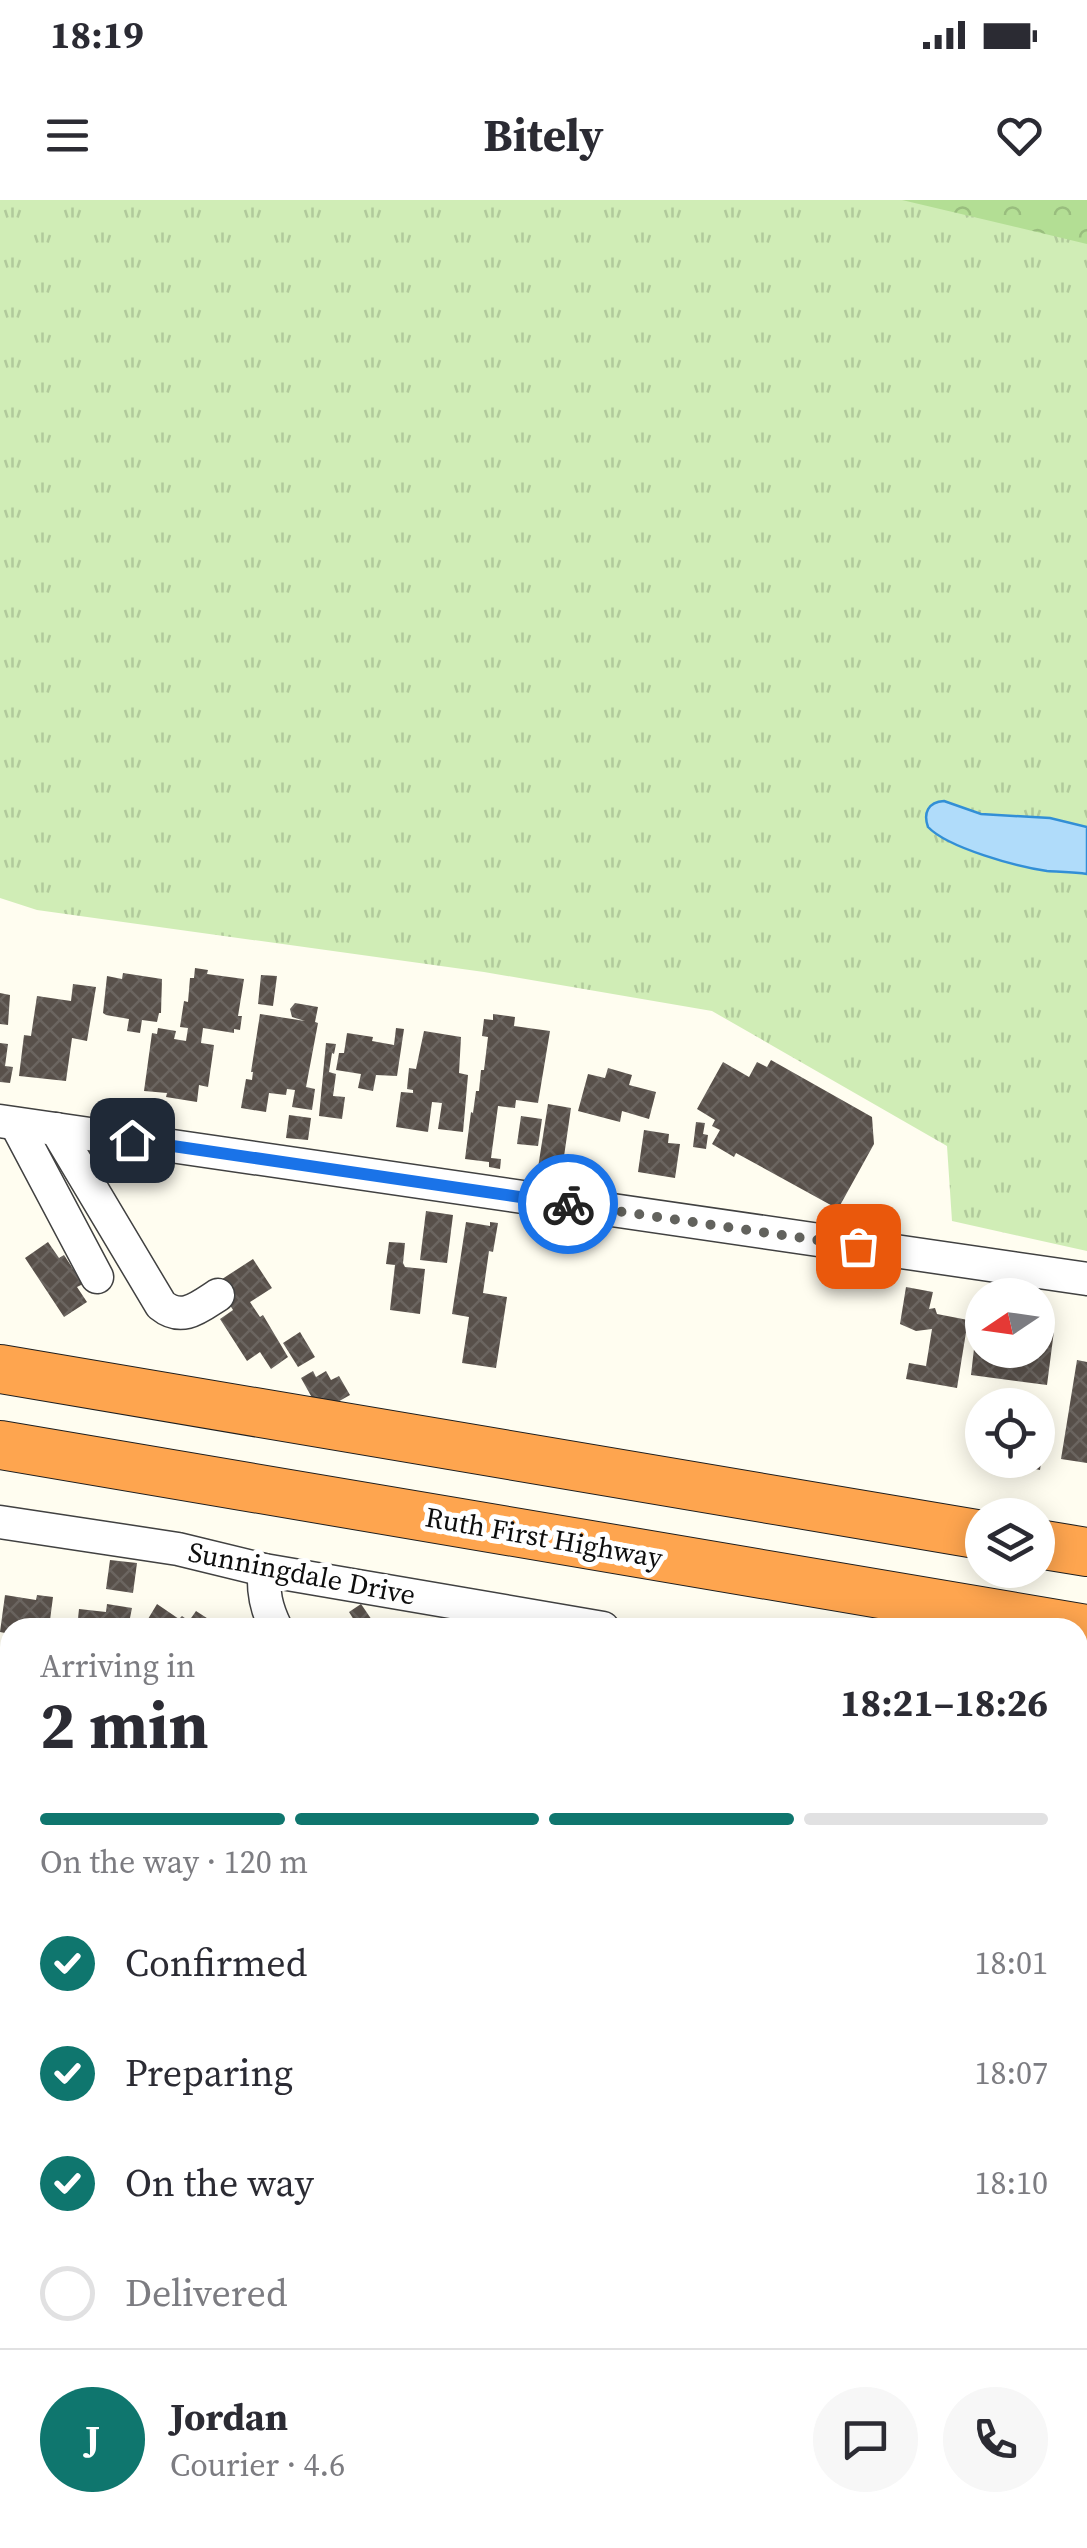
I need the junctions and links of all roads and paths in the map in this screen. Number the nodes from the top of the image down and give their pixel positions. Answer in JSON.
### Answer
{"nodes":[{"id":1,"x":8,"y":1122,"type":"edge"},
{"id":2,"x":56,"y":1129,"type":"junction"},
{"id":3,"x":97,"y":1277,"type":"dead end"},
{"id":4,"x":1087,"y":1279,"type":"edge"},
{"id":5,"x":218,"y":1296,"type":"dead end"},
{"id":6,"x":0,"y":1369,"type":"edge"},
{"id":7,"x":0,"y":1445,"type":"edge"},
{"id":8,"x":0,"y":1522,"type":"edge"},
{"id":9,"x":965,"y":1531,"type":"edge"},
{"id":10,"x":1055,"y":1547,"type":"edge"},
{"id":11,"x":1087,"y":1552,"type":"edge"},
{"id":12,"x":264,"y":1570,"type":"junction"},
{"id":13,"x":271,"y":1618,"type":"edge"},
{"id":14,"x":545,"y":1618,"type":"edge"},
{"id":15,"x":1022,"y":1618,"type":"edge"}],
"edges":[{"from":1,"to":2,"type":"street"},
{"from":1,"to":3,"type":"street"},
{"from":2,"to":4,"type":"street"},
{"from":2,"to":5,"type":"street"},
{"from":6,"to":9,"type":"highway"},
{"from":7,"to":15,"type":"highway","name":"Ruth First Highway"},
{"from":8,"to":12,"type":"street","name":"Sunningdale Drive"},
{"from":10,"to":11,"type":"highway"},
{"from":12,"to":13,"type":"street"},
{"from":12,"to":14,"type":"street","name":"Sunningdale Drive"}]}
